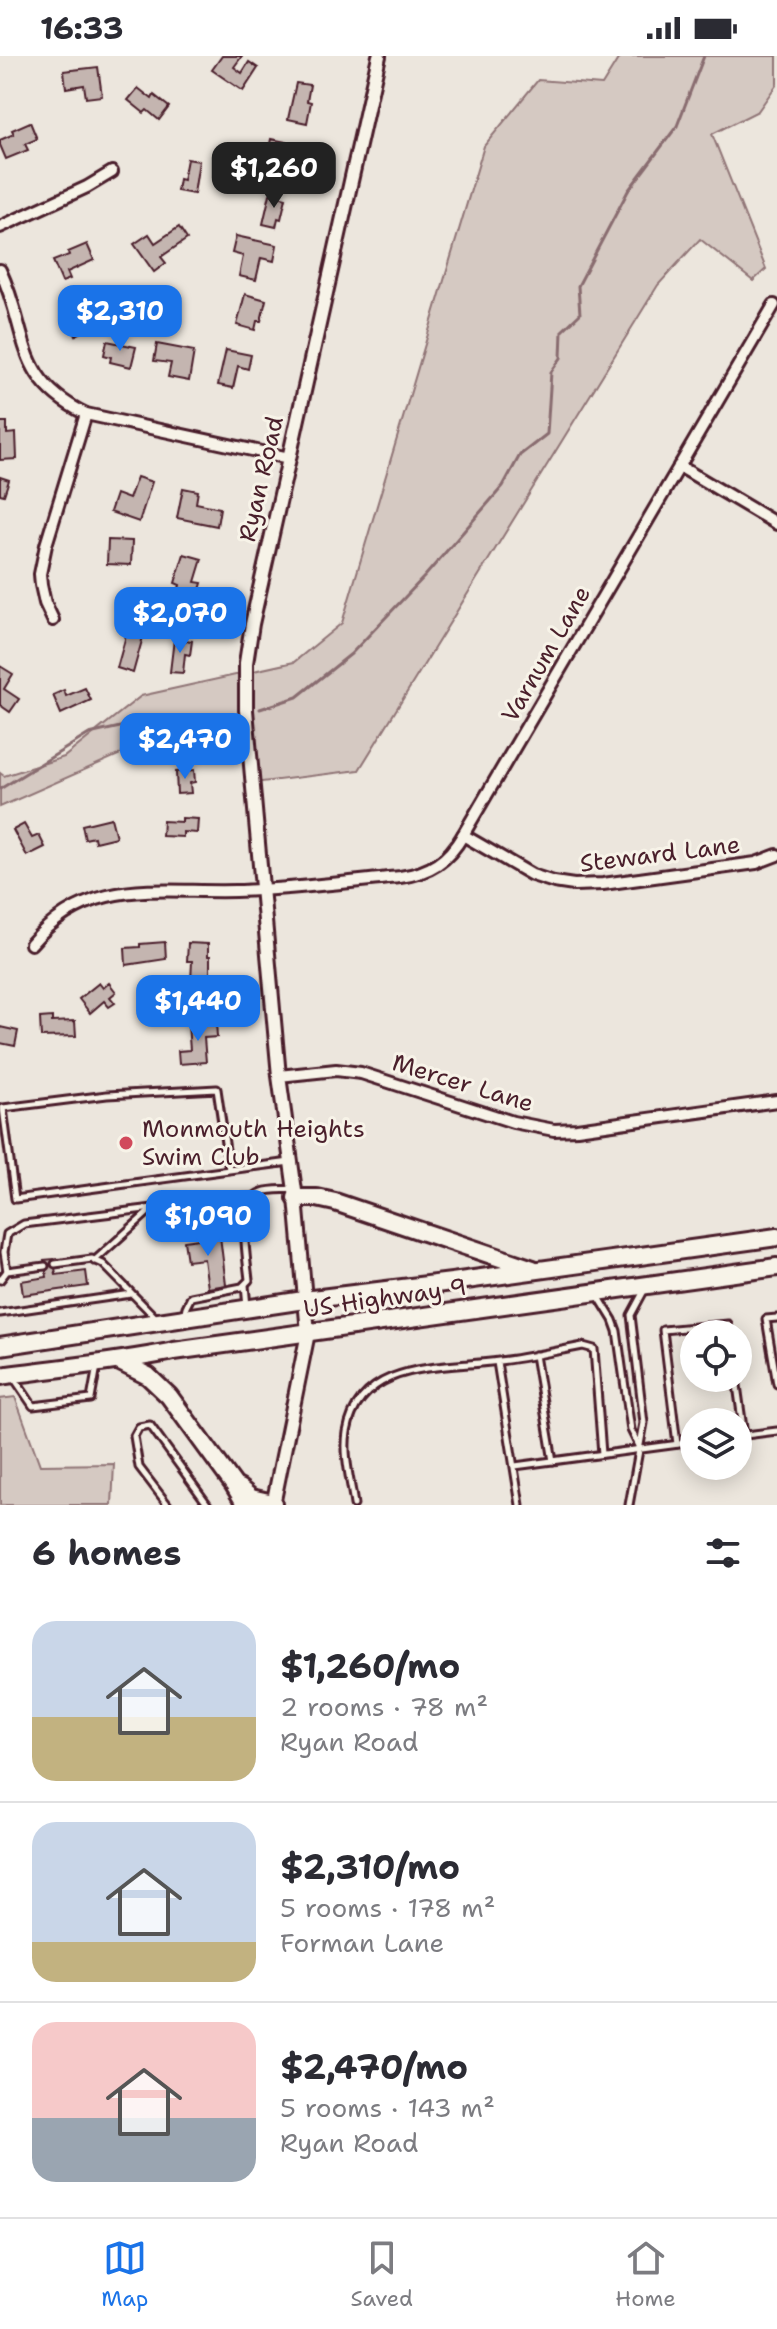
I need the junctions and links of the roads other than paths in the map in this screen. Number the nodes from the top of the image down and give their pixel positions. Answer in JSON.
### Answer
{"nodes":[{"id":1,"x":379,"y":56,"type":"edge"},
{"id":2,"x":112,"y":172,"type":"dead end"},
{"id":3,"x":0,"y":227,"type":"edge"},
{"id":4,"x":0,"y":270,"type":"edge"},
{"id":5,"x":774,"y":305,"type":"dead end"},
{"id":6,"x":86,"y":414,"type":"junction"},
{"id":7,"x":289,"y":458,"type":"junction"},
{"id":8,"x":679,"y":466,"type":"junction"},
{"id":9,"x":777,"y":524,"type":"edge"},
{"id":10,"x":53,"y":620,"type":"dead end"},
{"id":11,"x":463,"y":835,"type":"junction"},
{"id":12,"x":777,"y":855,"type":"edge"},
{"id":13,"x":263,"y":889,"type":"junction"},
{"id":14,"x":31,"y":944,"type":"dead end"},
{"id":15,"x":279,"y":1076,"type":"junction"},
{"id":16,"x":777,"y":1101,"type":"edge"},
{"id":17,"x":291,"y":1162,"type":"junction"},
{"id":18,"x":229,"y":1170,"type":"junction"},
{"id":19,"x":295,"y":1194,"type":"junction"},
{"id":20,"x":254,"y":1197,"type":"junction"},
{"id":21,"x":153,"y":1208,"type":"junction"},
{"id":22,"x":777,"y":1237,"type":"edge"},
{"id":23,"x":94,"y":1261,"type":"junction"},
{"id":24,"x":55,"y":1264,"type":"dead end"},
{"id":25,"x":45,"y":1266,"type":"dead end"},
{"id":26,"x":777,"y":1267,"type":"edge"},
{"id":27,"x":534,"y":1269,"type":"junction"},
{"id":28,"x":7,"y":1271,"type":"junction"},
{"id":29,"x":0,"y":1280,"type":"edge"},
{"id":30,"x":245,"y":1285,"type":"junction"},
{"id":31,"x":647,"y":1285,"type":"junction"},
{"id":32,"x":596,"y":1292,"type":"junction"},
{"id":33,"x":131,"y":1294,"type":"junction"},
{"id":34,"x":304,"y":1300,"type":"junction"},
{"id":35,"x":247,"y":1308,"type":"junction"},
{"id":36,"x":0,"y":1313,"type":"edge"},
{"id":37,"x":184,"y":1318,"type":"junction"},
{"id":38,"x":777,"y":1318,"type":"edge"},
{"id":39,"x":160,"y":1322,"type":"junction"},
{"id":40,"x":680,"y":1328,"type":"edge"},
{"id":41,"x":308,"y":1333,"type":"junction"},
{"id":42,"x":0,"y":1346,"type":"edge"},
{"id":43,"x":535,"y":1355,"type":"junction"},
{"id":44,"x":120,"y":1362,"type":"junction"},
{"id":45,"x":497,"y":1362,"type":"junction"},
{"id":46,"x":98,"y":1363,"type":"junction"},
{"id":47,"x":6,"y":1375,"type":"edge"},
{"id":48,"x":777,"y":1384,"type":"edge"},
{"id":49,"x":777,"y":1431,"type":"edge"},
{"id":50,"x":752,"y":1434,"type":"edge"},
{"id":51,"x":677,"y":1444,"type":"junction"},
{"id":52,"x":680,"y":1444,"type":"edge"},
{"id":53,"x":640,"y":1449,"type":"junction"},
{"id":54,"x":602,"y":1454,"type":"junction"},
{"id":55,"x":553,"y":1461,"type":"junction"},
{"id":56,"x":515,"y":1466,"type":"junction"},
{"id":57,"x":234,"y":1485,"type":"junction"},
{"id":58,"x":273,"y":1504,"type":"edge"},
{"id":59,"x":168,"y":1505,"type":"edge"},
{"id":60,"x":208,"y":1505,"type":"edge"},
{"id":61,"x":246,"y":1505,"type":"edge"},
{"id":62,"x":354,"y":1505,"type":"edge"},
{"id":63,"x":520,"y":1505,"type":"edge"},
{"id":64,"x":629,"y":1505,"type":"edge"}],
"edges":[{"from":1,"to":7,"type":"street","name":"Ryan Road"},
{"from":2,"to":3,"type":"street"},
{"from":4,"to":6,"type":"street"},
{"from":5,"to":8,"type":"street","name":"Varnum Lane"},
{"from":6,"to":7,"type":"street"},
{"from":6,"to":10,"type":"street"},
{"from":7,"to":13,"type":"street","name":"Ryan Road"},
{"from":8,"to":9,"type":"street"},
{"from":8,"to":11,"type":"street","name":"Varnum Lane"},
{"from":11,"to":12,"type":"street","name":"Steward Lane"},
{"from":11,"to":13,"type":"street","name":"Varnum Lane"},
{"from":13,"to":14,"type":"street","name":"Varnum Lane"},
{"from":13,"to":15,"type":"street","name":"Ryan Road"},
{"from":15,"to":16,"type":"street","name":"Mercer Lane"},
{"from":15,"to":17,"type":"street","name":"Ryan Road"},
{"from":17,"to":18,"type":"lane"},
{"from":17,"to":19,"type":"street","name":"Ryan Road"},
{"from":18,"to":18,"type":"lane"},
{"from":19,"to":20,"type":"lane"},
{"from":19,"to":27,"type":"highway"},
{"from":19,"to":34,"type":"street","name":"Ryan Road"},
{"from":20,"to":21,"type":"lane"},
{"from":20,"to":30,"type":"lane"},
{"from":21,"to":23,"type":"lane"},
{"from":21,"to":28,"type":"lane"},
{"from":22,"to":27,"type":"highway","name":"US Highway 9"},
{"from":23,"to":24,"type":"lane"},
{"from":23,"to":33,"type":"lane"},
{"from":25,"to":28,"type":"lane"},
{"from":26,"to":31,"type":"highway","name":"US Highway 9"},
{"from":27,"to":34,"type":"highway","name":"US Highway 9"},
{"from":28,"to":29,"type":"lane"},
{"from":30,"to":35,"type":"lane"},
{"from":30,"to":37,"type":"lane"},
{"from":31,"to":32,"type":"highway","name":"US Highway 9"},
{"from":31,"to":53,"type":"lane"},
{"from":32,"to":41,"type":"highway","name":"US Highway 9"},
{"from":32,"to":53,"type":"lane"},
{"from":33,"to":36,"type":"lane"},
{"from":33,"to":39,"type":"lane"},
{"from":34,"to":35,"type":"highway","name":"US Highway 9"},
{"from":34,"to":41,"type":"street","name":"Ryan Road"},
{"from":35,"to":37,"type":"highway","name":"US Highway 9"},
{"from":37,"to":39,"type":"highway","name":"US Highway 9"},
{"from":38,"to":48,"type":"lane"},
{"from":39,"to":42,"type":"highway","name":"US Highway 9"},
{"from":40,"to":51,"type":"lane"},
{"from":41,"to":44,"type":"highway","name":"US Highway 9"},
{"from":41,"to":58,"type":"street","name":"Ryan Road"},
{"from":43,"to":45,"type":"lane"},
{"from":43,"to":54,"type":"lane"},
{"from":43,"to":55,"type":"lane"},
{"from":44,"to":46,"type":"highway","name":"US Highway 9"},
{"from":44,"to":57,"type":"highway"},
{"from":45,"to":56,"type":"lane"},
{"from":45,"to":62,"type":"lane"},
{"from":46,"to":47,"type":"highway","name":"US Highway 9"},
{"from":46,"to":47,"type":"lane"},
{"from":49,"to":50,"type":"lane"},
{"from":51,"to":52,"type":"lane"},
{"from":51,"to":53,"type":"lane"},
{"from":53,"to":54,"type":"lane"},
{"from":53,"to":64,"type":"lane"},
{"from":54,"to":55,"type":"lane"},
{"from":55,"to":56,"type":"lane"},
{"from":56,"to":63,"type":"lane"},
{"from":57,"to":58,"type":"highway"},
{"from":57,"to":61,"type":"highway"},
{"from":59,"to":60,"type":"lane"}]}
